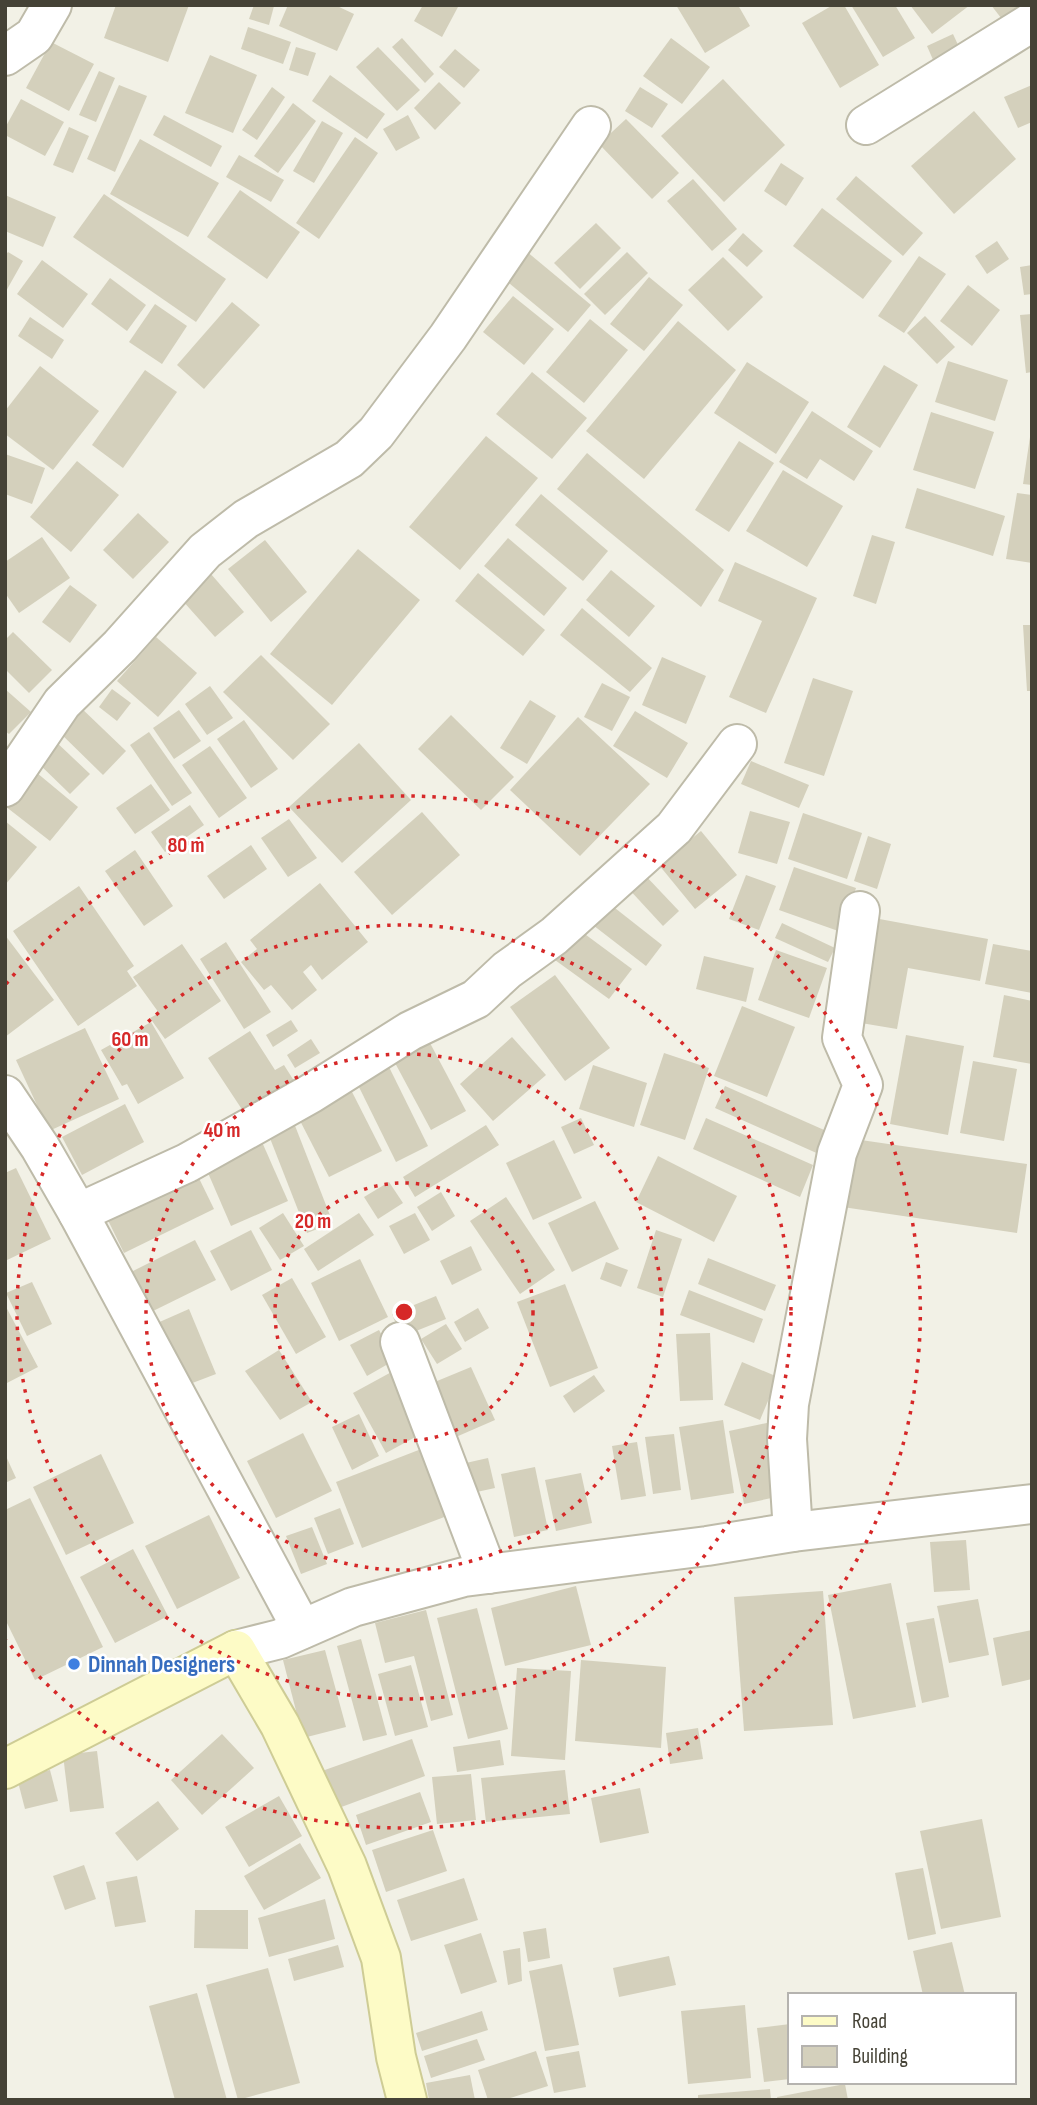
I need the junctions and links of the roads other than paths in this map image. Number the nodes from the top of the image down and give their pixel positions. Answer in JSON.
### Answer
{"nodes":[{"id":1,"x":52,"y":5,"type":"edge"},
{"id":2,"x":1032,"y":22,"type":"edge"},
{"id":3,"x":5,"y":56,"type":"edge"},
{"id":4,"x":866,"y":125,"type":"dead end"},
{"id":5,"x":591,"y":126,"type":"dead end"},
{"id":6,"x":737,"y":744,"type":"dead end"},
{"id":7,"x":5,"y":787,"type":"edge"},
{"id":8,"x":860,"y":911,"type":"dead end"},
{"id":9,"x":5,"y":1095,"type":"edge"},
{"id":10,"x":78,"y":1213,"type":"junction"},
{"id":11,"x":400,"y":1342,"type":"dead end"},
{"id":12,"x":1032,"y":1504,"type":"edge"},
{"id":13,"x":793,"y":1532,"type":"junction"},
{"id":14,"x":488,"y":1574,"type":"junction"},
{"id":15,"x":302,"y":1629,"type":"junction"},
{"id":16,"x":236,"y":1650,"type":"junction"},
{"id":17,"x":5,"y":1769,"type":"edge"},
{"id":18,"x":407,"y":2100,"type":"edge"}],
"edges":[{"from":1,"to":3,"type":"street"},
{"from":2,"to":4,"type":"street"},
{"from":5,"to":7,"type":"street"},
{"from":6,"to":10,"type":"street"},
{"from":8,"to":13,"type":"street"},
{"from":9,"to":10,"type":"street"},
{"from":10,"to":15,"type":"street"},
{"from":11,"to":14,"type":"street"},
{"from":12,"to":13,"type":"street"},
{"from":13,"to":14,"type":"street"},
{"from":14,"to":15,"type":"street"},
{"from":15,"to":16,"type":"street"},
{"from":16,"to":17,"type":"street"},
{"from":16,"to":18,"type":"street"}]}
